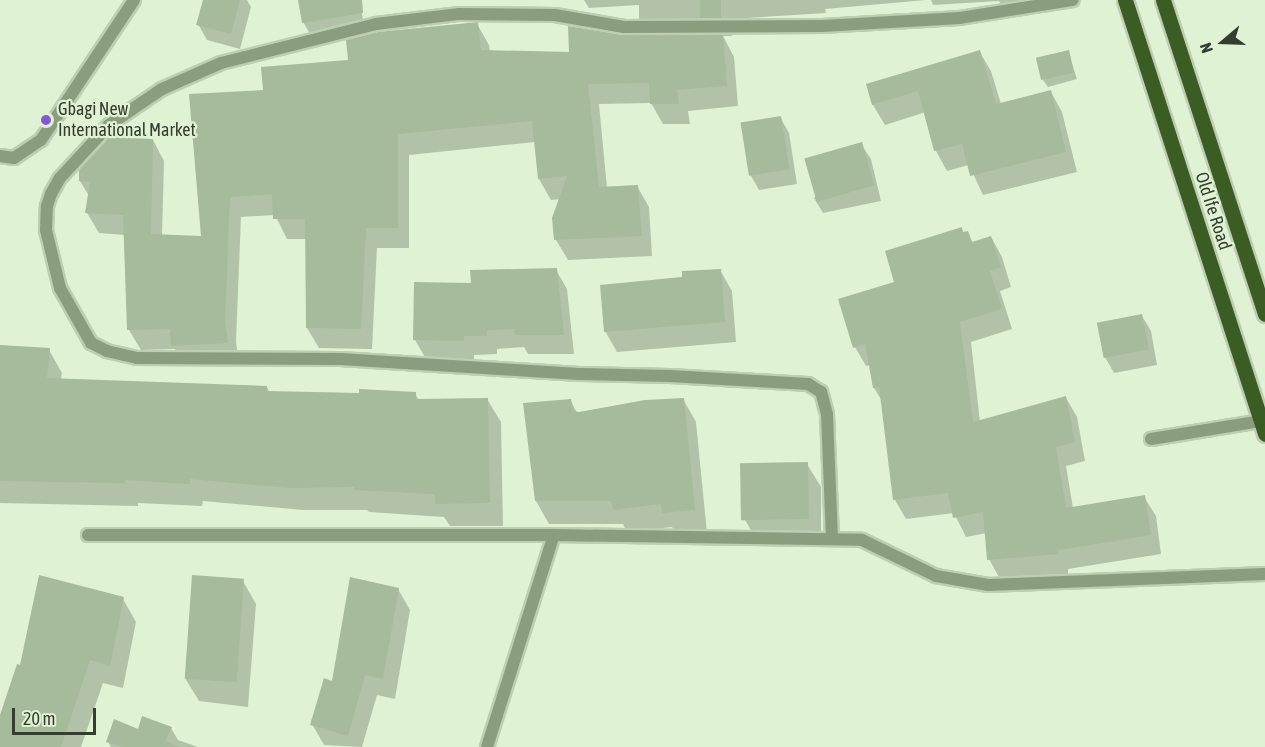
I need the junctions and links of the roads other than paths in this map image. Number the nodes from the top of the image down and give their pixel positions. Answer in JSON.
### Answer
{"nodes":[{"id":1,"x":134,"y":0,"type":"edge"},
{"id":2,"x":1073,"y":0,"type":"edge"},
{"id":3,"x":1125,"y":0,"type":"edge"},
{"id":4,"x":1163,"y":0,"type":"edge"},
{"id":5,"x":0,"y":156,"type":"edge"},
{"id":6,"x":1265,"y":314,"type":"edge"},
{"id":7,"x":1263,"y":427,"type":"edge"},
{"id":8,"x":1151,"y":439,"type":"dead end"},
{"id":9,"x":88,"y":535,"type":"dead end"},
{"id":10,"x":554,"y":535,"type":"junction"},
{"id":11,"x":832,"y":539,"type":"junction"},
{"id":12,"x":1265,"y":574,"type":"edge"},
{"id":13,"x":487,"y":747,"type":"edge"}],
"edges":[{"from":1,"to":5,"type":"street"},
{"from":2,"to":11,"type":"street"},
{"from":3,"to":7,"type":"main road","name":"Old Ife Road"},
{"from":4,"to":6,"type":"main road","name":"Old Ife Road"},
{"from":7,"to":8,"type":"street"},
{"from":9,"to":10,"type":"street"},
{"from":10,"to":11,"type":"street"},
{"from":10,"to":13,"type":"street"},
{"from":11,"to":12,"type":"street"}]}
